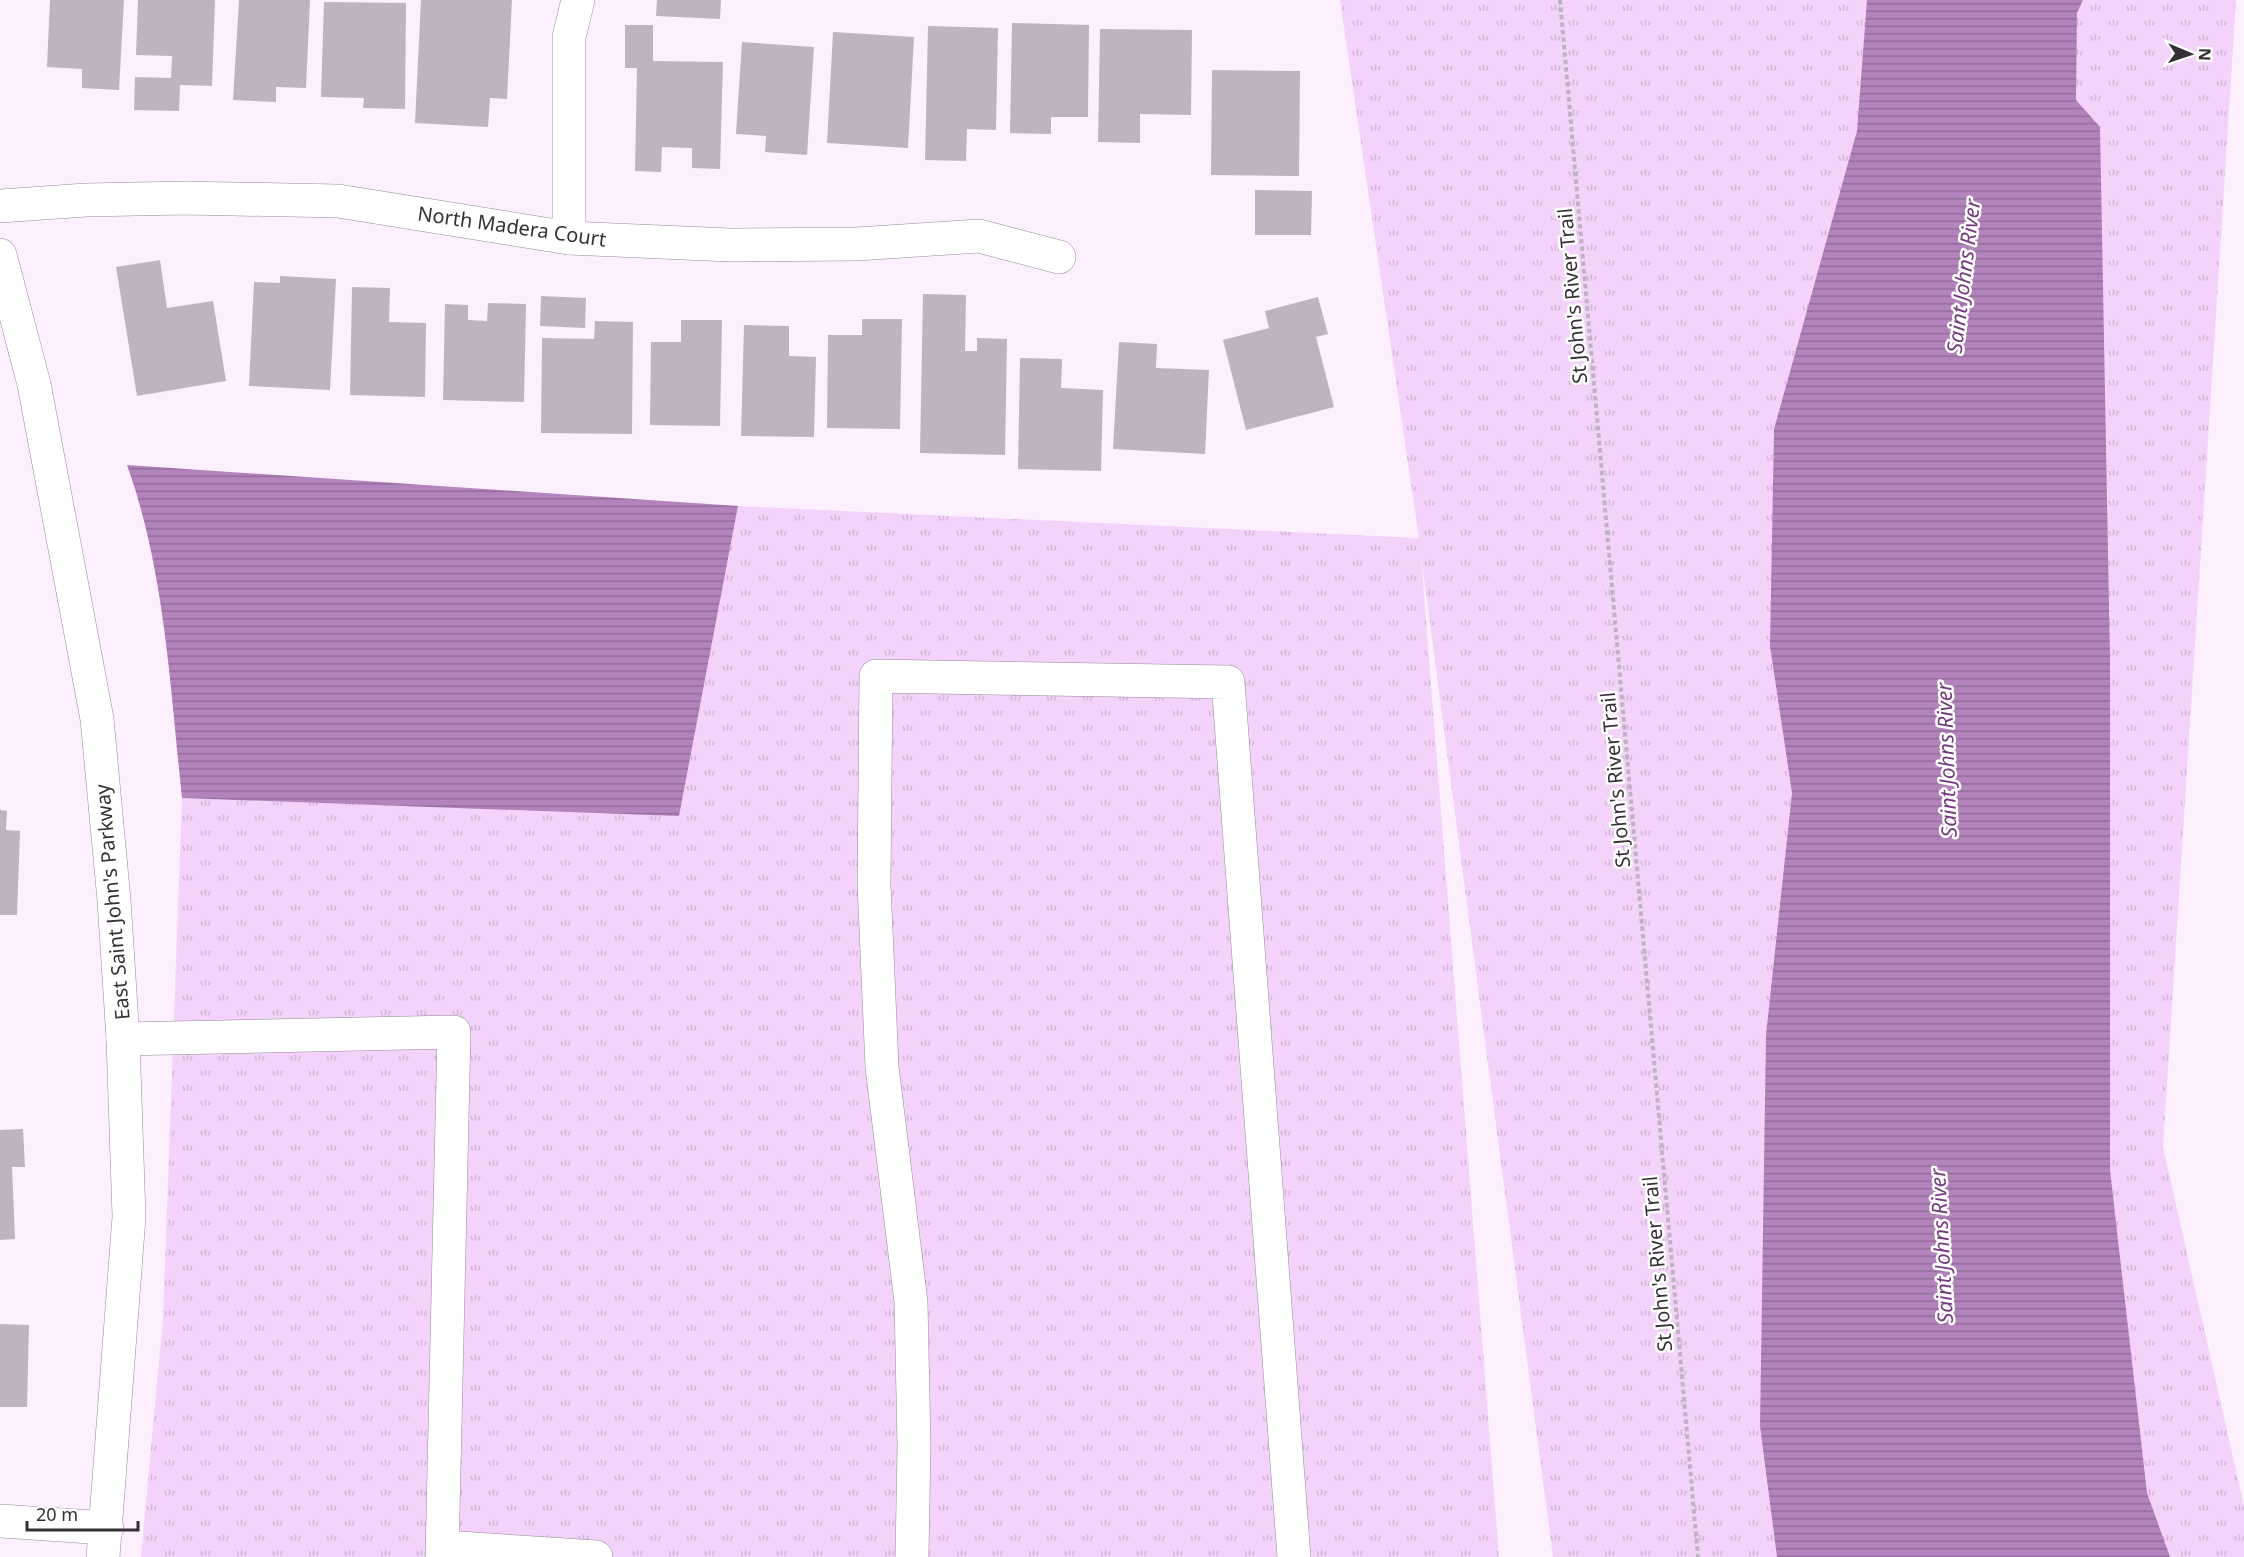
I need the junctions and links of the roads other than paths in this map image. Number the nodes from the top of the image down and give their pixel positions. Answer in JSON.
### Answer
{"nodes":[{"id":1,"x":578,"y":0,"type":"edge"},
{"id":2,"x":0,"y":206,"type":"edge"},
{"id":3,"x":569,"y":238,"type":"junction"},
{"id":4,"x":0,"y":255,"type":"edge"},
{"id":5,"x":1059,"y":256,"type":"dead end"},
{"id":6,"x":123,"y":1039,"type":"junction"},
{"id":7,"x":0,"y":1521,"type":"edge"},
{"id":8,"x":105,"y":1543,"type":"edge"},
{"id":9,"x":443,"y":1552,"type":"edge"},
{"id":10,"x":596,"y":1557,"type":"edge"},
{"id":11,"x":912,"y":1557,"type":"edge"},
{"id":12,"x":1294,"y":1557,"type":"edge"}],
"edges":[{"from":1,"to":3,"type":"street"},
{"from":2,"to":3,"type":"street","name":"North Madera Court"},
{"from":3,"to":5,"type":"street","name":"North Madera Court"},
{"from":4,"to":6,"type":"street","name":"East Saint John's Parkway"},
{"from":6,"to":8,"type":"street","name":"East Saint John's Parkway"},
{"from":6,"to":9,"type":"street"},
{"from":7,"to":8,"type":"street"},
{"from":9,"to":10,"type":"street"},
{"from":11,"to":12,"type":"street"}]}
